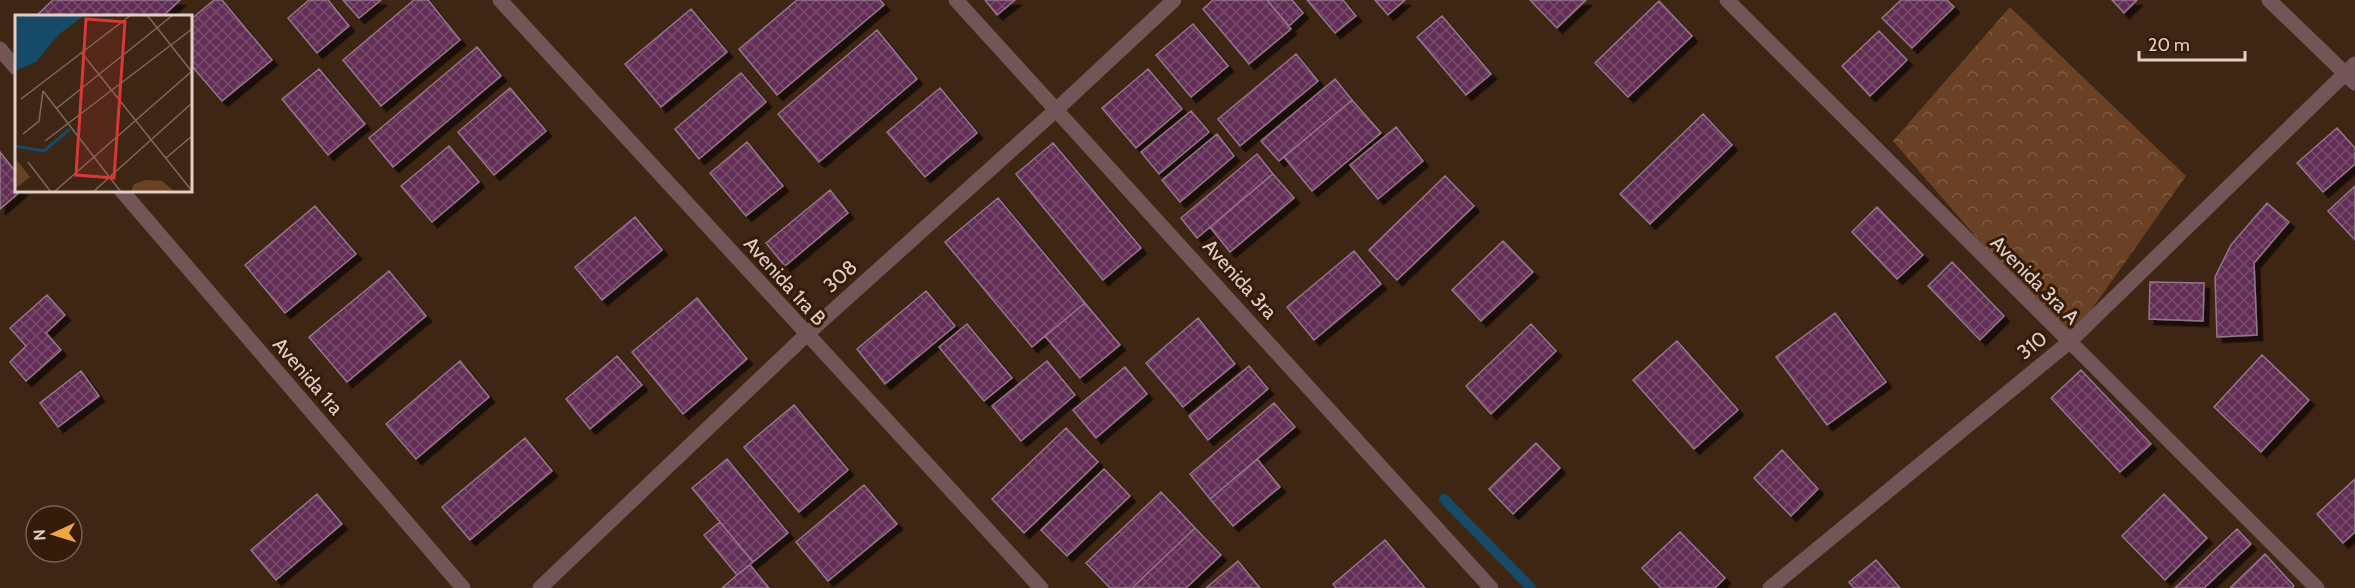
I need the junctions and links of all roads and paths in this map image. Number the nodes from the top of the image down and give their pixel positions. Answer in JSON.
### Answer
{"nodes":[{"id":1,"x":500,"y":0,"type":"edge"},
{"id":2,"x":956,"y":0,"type":"edge"},
{"id":3,"x":1174,"y":0,"type":"edge"},
{"id":4,"x":1727,"y":0,"type":"edge"},
{"id":5,"x":2269,"y":0,"type":"edge"},
{"id":6,"x":0,"y":49,"type":"edge"},
{"id":7,"x":15,"y":67,"type":"edge"},
{"id":8,"x":2352,"y":73,"type":"edge"},
{"id":9,"x":1058,"y":109,"type":"junction"},
{"id":10,"x":123,"y":192,"type":"edge"},
{"id":11,"x":806,"y":336,"type":"junction"},
{"id":12,"x":2068,"y":343,"type":"junction"},
{"id":13,"x":463,"y":588,"type":"edge"},
{"id":14,"x":540,"y":588,"type":"edge"},
{"id":15,"x":1041,"y":588,"type":"edge"},
{"id":16,"x":1491,"y":588,"type":"edge"},
{"id":17,"x":1770,"y":588,"type":"edge"},
{"id":18,"x":2317,"y":588,"type":"edge"}],
"edges":[{"from":1,"to":11,"type":"street","name":"Avenida 1ra B"},
{"from":2,"to":9,"type":"street","name":"Avenida 3ra"},
{"from":3,"to":9,"type":"street","name":"308"},
{"from":4,"to":12,"type":"street","name":"Avenida 3ra A"},
{"from":5,"to":8,"type":"street"},
{"from":6,"to":7,"type":"street"},
{"from":8,"to":12,"type":"street","name":"310"},
{"from":9,"to":11,"type":"street","name":"308"},
{"from":9,"to":16,"type":"street","name":"Avenida 3ra"},
{"from":10,"to":13,"type":"street","name":"Avenida 1ra"},
{"from":11,"to":14,"type":"street","name":"308"},
{"from":11,"to":15,"type":"street","name":"Avenida 1ra B"},
{"from":12,"to":17,"type":"street","name":"310"},
{"from":12,"to":18,"type":"street","name":"Avenida 3ra A"}]}
